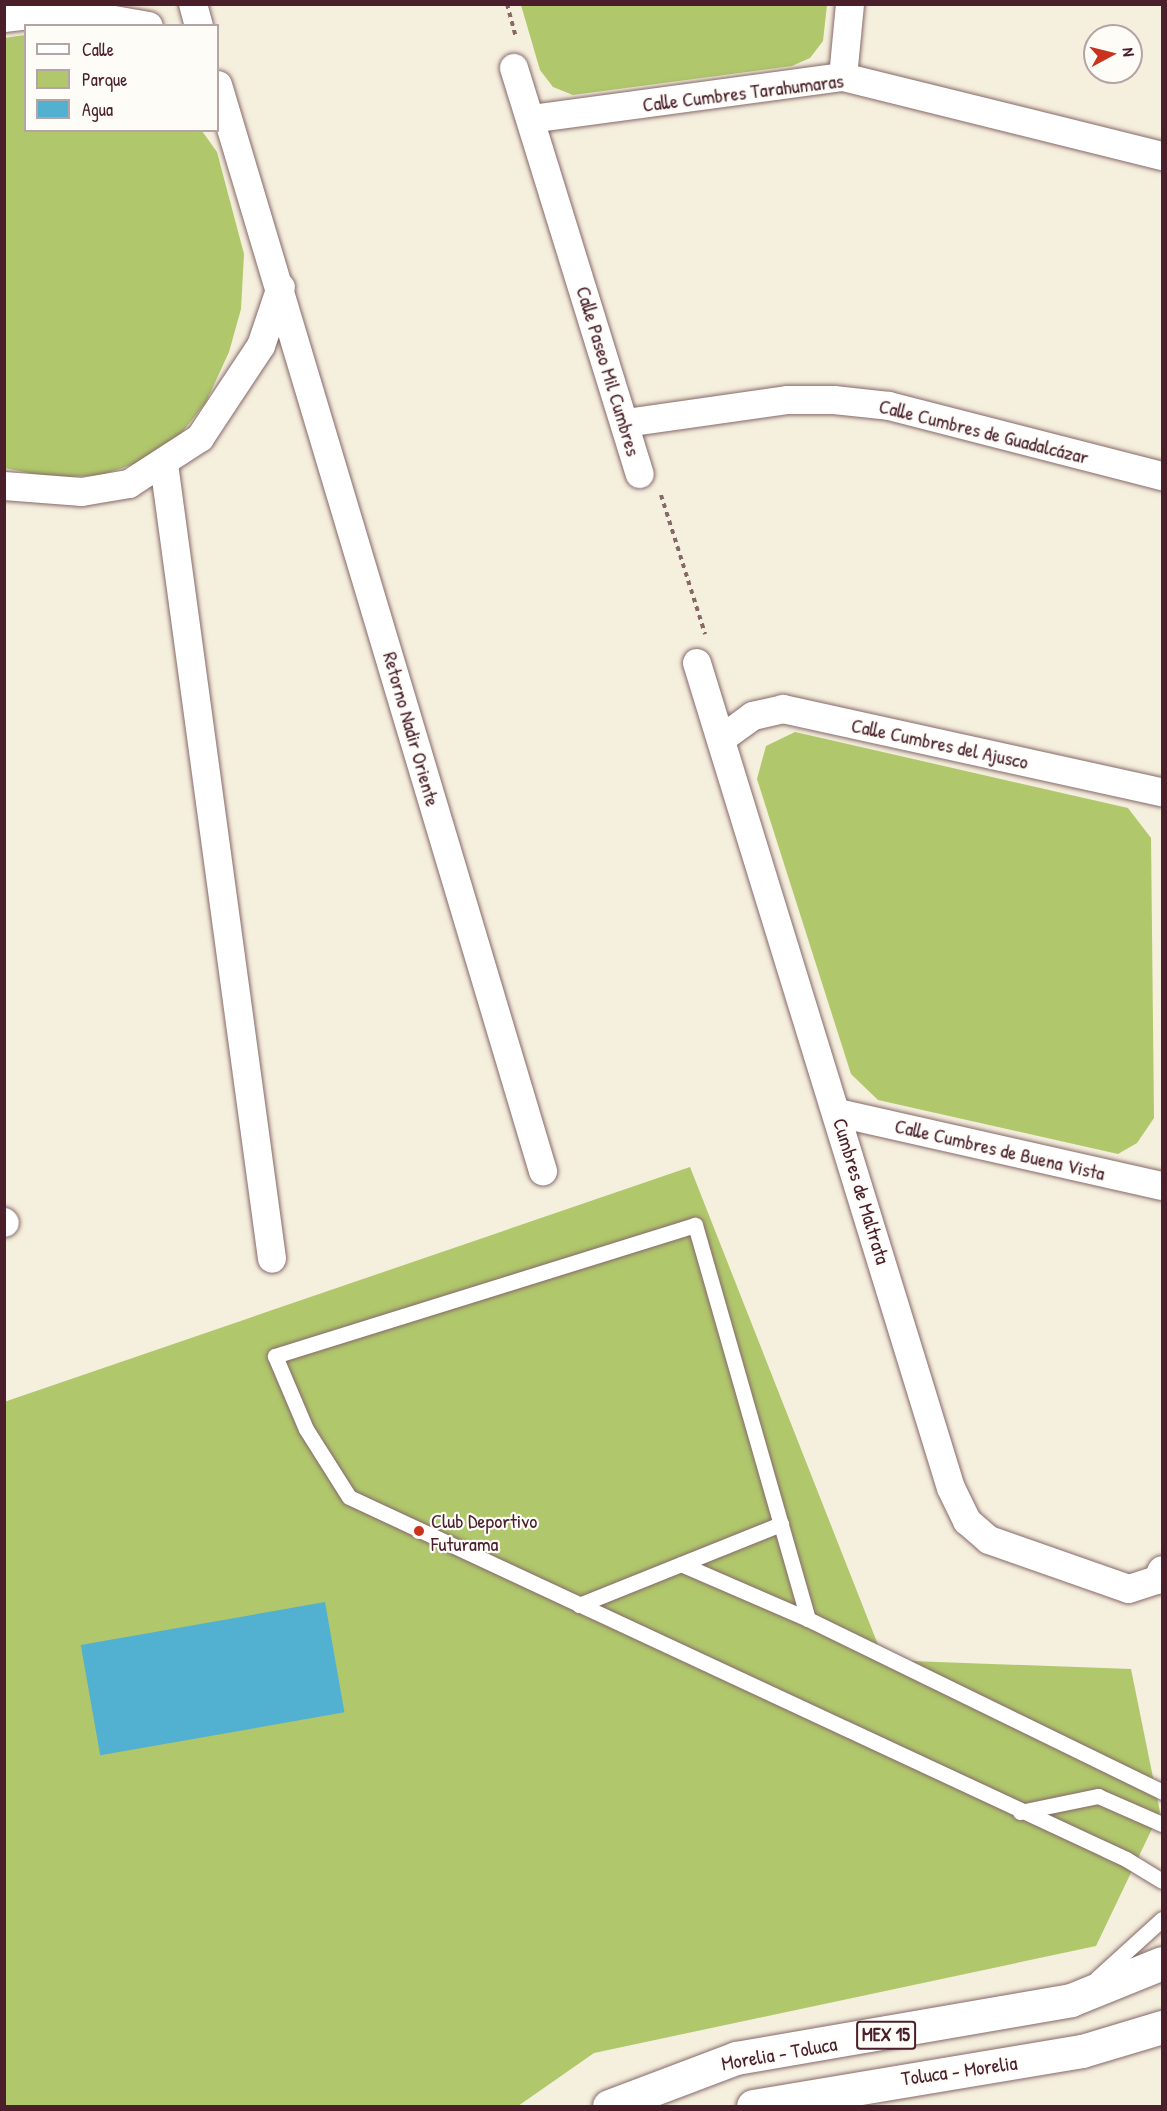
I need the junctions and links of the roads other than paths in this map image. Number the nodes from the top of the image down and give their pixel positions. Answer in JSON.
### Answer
{"nodes":[{"id":1,"x":193,"y":4,"type":"edge"},
{"id":2,"x":850,"y":4,"type":"edge"},
{"id":3,"x":4,"y":18,"type":"edge"},
{"id":4,"x":138,"y":24,"type":"edge"},
{"id":5,"x":198,"y":24,"type":"edge"},
{"id":6,"x":514,"y":68,"type":"dead end"},
{"id":7,"x":843,"y":76,"type":"junction"},
{"id":8,"x":219,"y":88,"type":"edge"},
{"id":9,"x":531,"y":118,"type":"junction"},
{"id":10,"x":1162,"y":156,"type":"edge"},
{"id":11,"x":281,"y":287,"type":"junction"},
{"id":12,"x":626,"y":423,"type":"junction"},
{"id":13,"x":164,"y":464,"type":"junction"},
{"id":14,"x":640,"y":474,"type":"road end"},
{"id":15,"x":1162,"y":476,"type":"edge"},
{"id":16,"x":4,"y":486,"type":"edge"},
{"id":17,"x":697,"y":663,"type":"road end"},
{"id":18,"x":724,"y":737,"type":"junction"},
{"id":19,"x":1162,"y":792,"type":"edge"},
{"id":20,"x":838,"y":1113,"type":"junction"},
{"id":21,"x":543,"y":1171,"type":"dead end"},
{"id":22,"x":1162,"y":1186,"type":"edge"},
{"id":23,"x":272,"y":1259,"type":"dead end"},
{"id":24,"x":781,"y":1524,"type":"junction"},
{"id":25,"x":681,"y":1564,"type":"junction"},
{"id":26,"x":1160,"y":1575,"type":"edge"},
{"id":27,"x":579,"y":1605,"type":"junction"},
{"id":28,"x":808,"y":1619,"type":"junction"},
{"id":29,"x":1162,"y":1792,"type":"edge"},
{"id":30,"x":1020,"y":1812,"type":"junction"},
{"id":31,"x":1162,"y":1824,"type":"edge"},
{"id":32,"x":1162,"y":1881,"type":"edge"},
{"id":33,"x":1162,"y":1919,"type":"edge"},
{"id":34,"x":1162,"y":1964,"type":"edge"},
{"id":35,"x":1071,"y":2000,"type":"junction"},
{"id":36,"x":1162,"y":2028,"type":"edge"},
{"id":37,"x":609,"y":2106,"type":"edge"},
{"id":38,"x":753,"y":2106,"type":"edge"}],
"edges":[{"from":1,"to":5,"type":"street"},
{"from":2,"to":7,"type":"street"},
{"from":3,"to":4,"type":"street"},
{"from":6,"to":9,"type":"street","name":"Calle Paseo Mil Cumbres"},
{"from":7,"to":9,"type":"street","name":"Calle Cumbres Tarahumaras"},
{"from":7,"to":10,"type":"street","name":"Calle Cumbres Tarahumaras"},
{"from":8,"to":11,"type":"street","name":"Retorno Nadir Oriente"},
{"from":9,"to":12,"type":"street","name":"Calle Paseo Mil Cumbres"},
{"from":11,"to":13,"type":"street"},
{"from":11,"to":21,"type":"street","name":"Retorno Nadir Oriente"},
{"from":12,"to":14,"type":"street","name":"Calle Paseo Mil Cumbres"},
{"from":12,"to":15,"type":"street","name":"Calle Cumbres de Guadalcázar"},
{"from":13,"to":16,"type":"street"},
{"from":13,"to":23,"type":"street"},
{"from":17,"to":18,"type":"street","name":"Cumbres de Maltrata"},
{"from":18,"to":19,"type":"street","name":"Calle Cumbres del Ajusco"},
{"from":18,"to":20,"type":"street","name":"Cumbres de Maltrata"},
{"from":20,"to":22,"type":"street","name":"Calle Cumbres de Buena Vista"},
{"from":20,"to":26,"type":"street","name":"Cumbres de Maltrata"},
{"from":24,"to":25,"type":"lane"},
{"from":24,"to":27,"type":"lane"},
{"from":24,"to":28,"type":"lane"},
{"from":25,"to":27,"type":"lane"},
{"from":25,"to":28,"type":"lane"},
{"from":27,"to":30,"type":"lane"},
{"from":28,"to":29,"type":"lane"},
{"from":30,"to":31,"type":"lane"},
{"from":30,"to":32,"type":"lane"},
{"from":33,"to":35,"type":"lane"},
{"from":34,"to":35,"type":"main road","name":"Morelia - Toluca","number":"MEX 15"},
{"from":35,"to":37,"type":"main road","name":"Morelia - Toluca","number":"MEX 15"},
{"from":36,"to":38,"type":"main road","name":"Toluca - Morelia","number":"MEX 15"}]}
